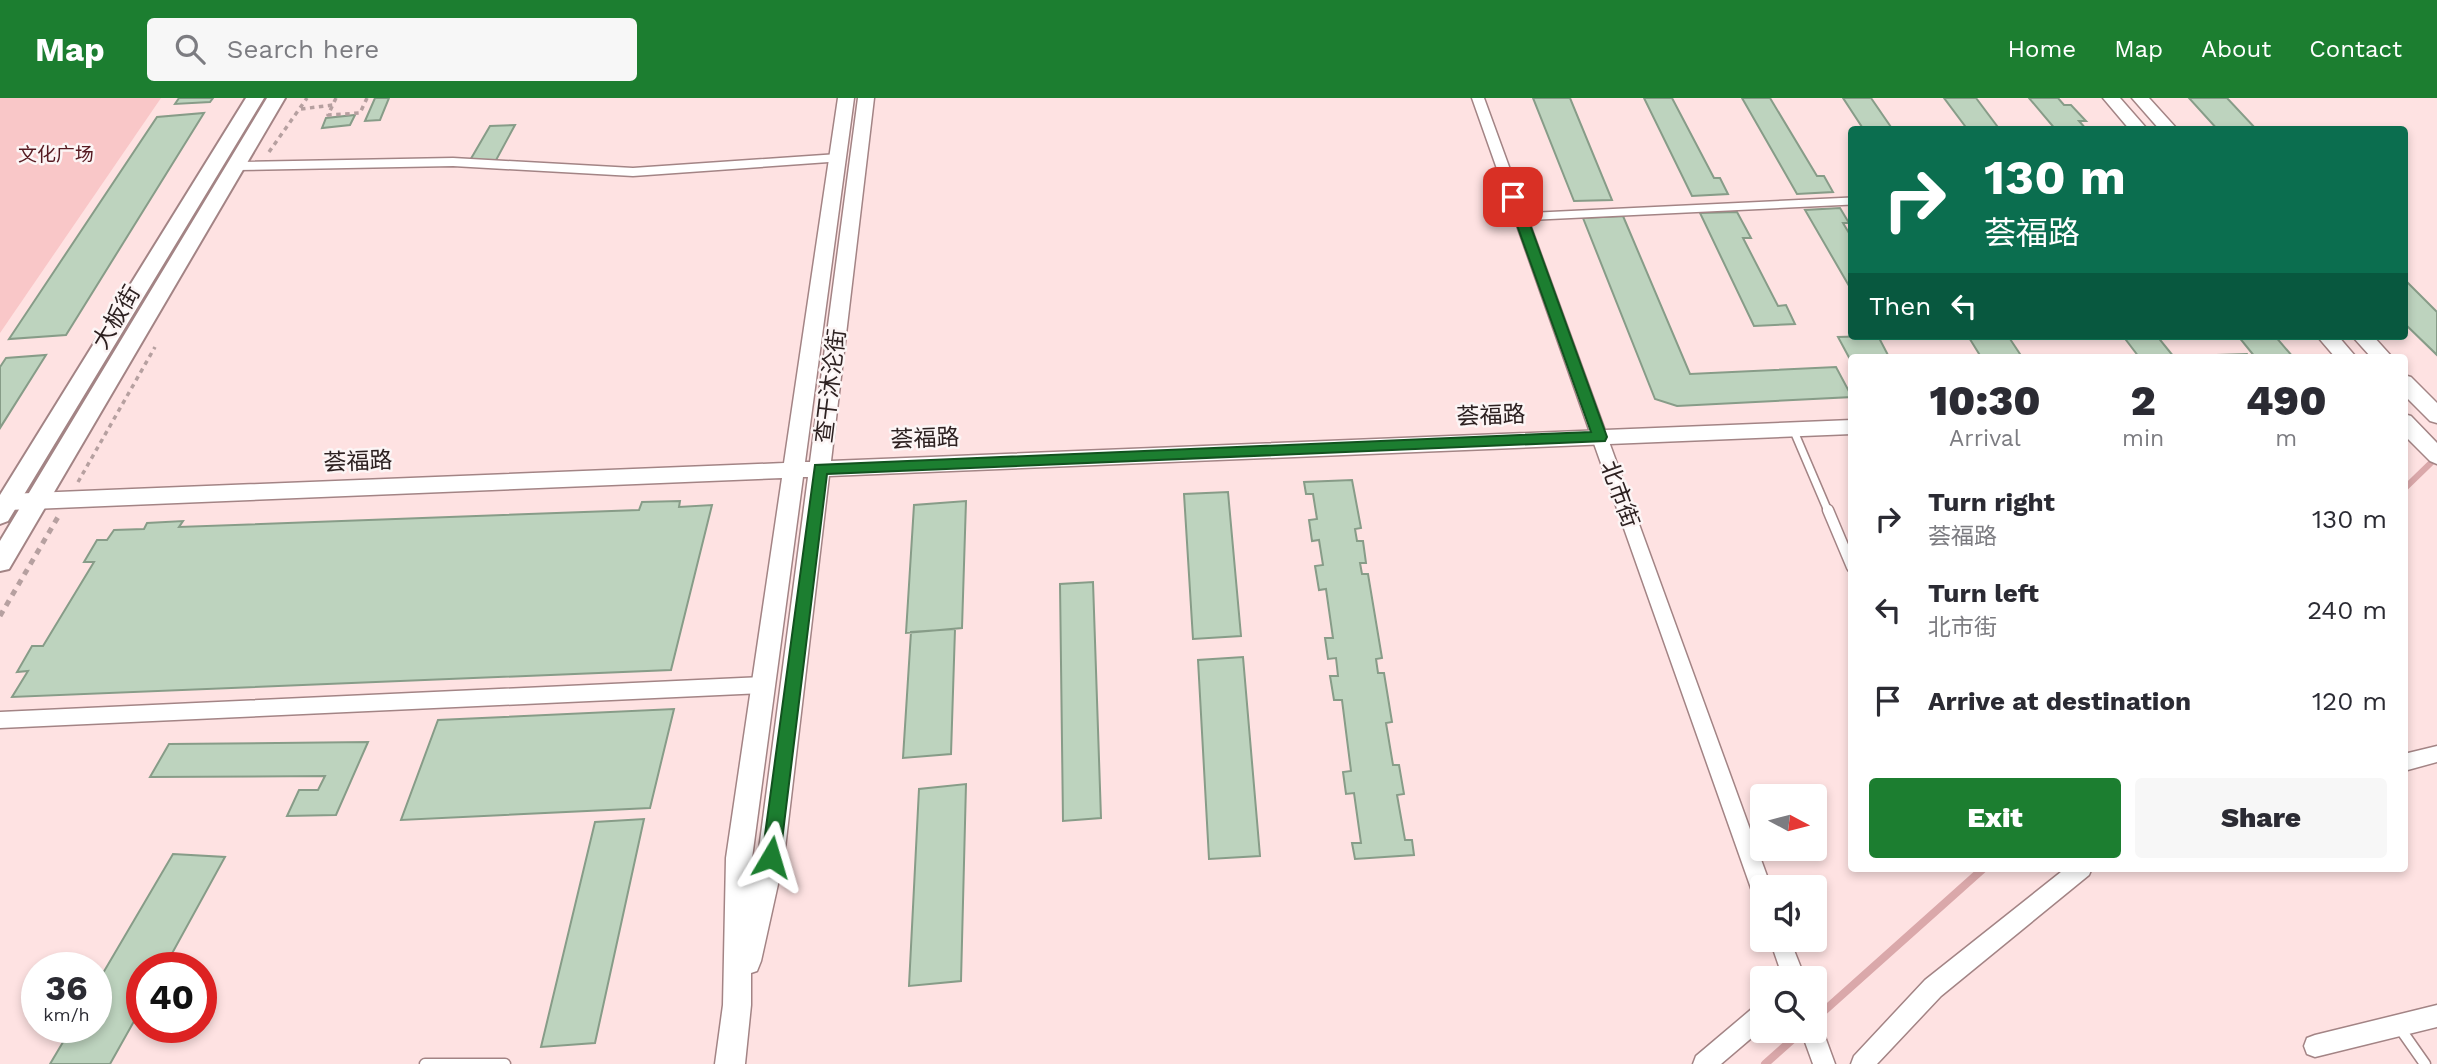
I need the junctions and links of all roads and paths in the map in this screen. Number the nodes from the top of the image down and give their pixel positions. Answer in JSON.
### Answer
{"nodes":[{"id":1,"x":256,"y":98,"type":"edge"},
{"id":2,"x":276,"y":98,"type":"edge"},
{"id":3,"x":307,"y":98,"type":"edge"},
{"id":4,"x":336,"y":98,"type":"edge"},
{"id":5,"x":367,"y":98,"type":"edge"},
{"id":6,"x":846,"y":98,"type":"edge"},
{"id":7,"x":866,"y":98,"type":"edge"},
{"id":8,"x":1478,"y":98,"type":"edge"},
{"id":9,"x":2111,"y":98,"type":"edge"},
{"id":10,"x":2140,"y":98,"type":"edge"},
{"id":11,"x":333,"y":105,"type":"junction"},
{"id":12,"x":300,"y":109,"type":"junction"},
{"id":13,"x":2136,"y":126,"type":"edge"},
{"id":14,"x":2166,"y":126,"type":"edge"},
{"id":15,"x":838,"y":158,"type":"junction"},
{"id":16,"x":260,"y":165,"type":"junction"},
{"id":17,"x":236,"y":166,"type":"junction"},
{"id":18,"x":1848,"y":201,"type":"edge"},
{"id":19,"x":1521,"y":217,"type":"junction"},
{"id":20,"x":2331,"y":340,"type":"edge"},
{"id":21,"x":2366,"y":340,"type":"edge"},
{"id":22,"x":157,"y":344,"type":"dead end"},
{"id":23,"x":2343,"y":354,"type":"edge"},
{"id":24,"x":2379,"y":354,"type":"edge"},
{"id":25,"x":2408,"y":387,"type":"edge"},
{"id":26,"x":2426,"y":407,"type":"edge"},
{"id":27,"x":2408,"y":425,"type":"edge"},
{"id":28,"x":1848,"y":427,"type":"edge"},
{"id":29,"x":1793,"y":429,"type":"junction"},
{"id":30,"x":1600,"y":437,"type":"junction"},
{"id":31,"x":2437,"y":456,"type":"edge"},
{"id":32,"x":820,"y":469,"type":"junction"},
{"id":33,"x":794,"y":470,"type":"junction"},
{"id":34,"x":68,"y":500,"type":"junction"},
{"id":35,"x":37,"y":501,"type":"junction"},
{"id":36,"x":3,"y":506,"type":"edge"},
{"id":37,"x":1848,"y":558,"type":"edge"},
{"id":38,"x":0,"y":562,"type":"edge"},
{"id":39,"x":0,"y":616,"type":"edge"},
{"id":40,"x":763,"y":685,"type":"junction"},
{"id":41,"x":0,"y":720,"type":"edge"},
{"id":42,"x":2437,"y":754,"type":"edge"},
{"id":43,"x":2408,"y":762,"type":"edge"},
{"id":44,"x":2077,"y":872,"type":"edge"},
{"id":45,"x":1756,"y":875,"type":"edge"},
{"id":46,"x":737,"y":1005,"type":"junction"},
{"id":47,"x":2437,"y":1016,"type":"edge"},
{"id":48,"x":1750,"y":1025,"type":"edge"},
{"id":49,"x":2398,"y":1026,"type":"junction"},
{"id":50,"x":1816,"y":1043,"type":"edge"},
{"id":51,"x":2315,"y":1046,"type":"dead end"},
{"id":52,"x":425,"y":1064,"type":"edge"},
{"id":53,"x":505,"y":1064,"type":"edge"},
{"id":54,"x":730,"y":1064,"type":"edge"},
{"id":55,"x":1704,"y":1064,"type":"edge"},
{"id":56,"x":1824,"y":1064,"type":"edge"},
{"id":57,"x":1862,"y":1064,"type":"edge"},
{"id":58,"x":2425,"y":1064,"type":"edge"}],
"edges":[{"from":1,"to":36,"type":"main road","name":"大板街"},
{"from":2,"to":17,"type":"main road","name":"大板街"},
{"from":3,"to":12,"type":"path"},
{"from":4,"to":11,"type":"path"},
{"from":5,"to":11,"type":"path"},
{"from":6,"to":15,"type":"street","name":"查干沐沦街"},
{"from":7,"to":32,"type":"street","name":"查干沐沦街"},
{"from":8,"to":19,"type":"street","name":"北市街"},
{"from":9,"to":13,"type":"street"},
{"from":10,"to":14,"type":"street"},
{"from":11,"to":12,"type":"path"},
{"from":12,"to":16,"type":"path"},
{"from":15,"to":16,"type":"street"},
{"from":15,"to":33,"type":"street","name":"查干沐沦街"},
{"from":16,"to":17,"type":"street"},
{"from":17,"to":35,"type":"main road","name":"大板街"},
{"from":18,"to":19,"type":"lane"},
{"from":19,"to":30,"type":"street","name":"北市街"},
{"from":20,"to":23,"type":"street"},
{"from":21,"to":24,"type":"street"},
{"from":22,"to":34,"type":"path"},
{"from":25,"to":26,"type":"street"},
{"from":27,"to":31,"type":"street"},
{"from":28,"to":29,"type":"street","name":"荟福路"},
{"from":29,"to":30,"type":"street","name":"荟福路"},
{"from":29,"to":37,"type":"lane"},
{"from":30,"to":32,"type":"street","name":"荟福路"},
{"from":30,"to":45,"type":"street","name":"北市街"},
{"from":32,"to":33,"type":"street","name":"荟福路"},
{"from":32,"to":46,"type":"street","name":"查干沐沦街"},
{"from":33,"to":34,"type":"street","name":"荟福路"},
{"from":33,"to":40,"type":"street","name":"查干沐沦街"},
{"from":34,"to":35,"type":"street","name":"荟福路"},
{"from":34,"to":39,"type":"path"},
{"from":35,"to":36,"type":"street","name":"荟福路"},
{"from":35,"to":38,"type":"main road","name":"大板街"},
{"from":40,"to":41,"type":"street"},
{"from":40,"to":46,"type":"street","name":"查干沐沦街"},
{"from":42,"to":43,"type":"street"},
{"from":44,"to":57,"type":"street"},
{"from":46,"to":54,"type":"street","name":"查干沐沦街"},
{"from":47,"to":49,"type":"street"},
{"from":48,"to":55,"type":"street"},
{"from":49,"to":51,"type":"street"},
{"from":49,"to":58,"type":"lane"},
{"from":50,"to":56,"type":"street"},
{"from":52,"to":53,"type":"lane"}]}
